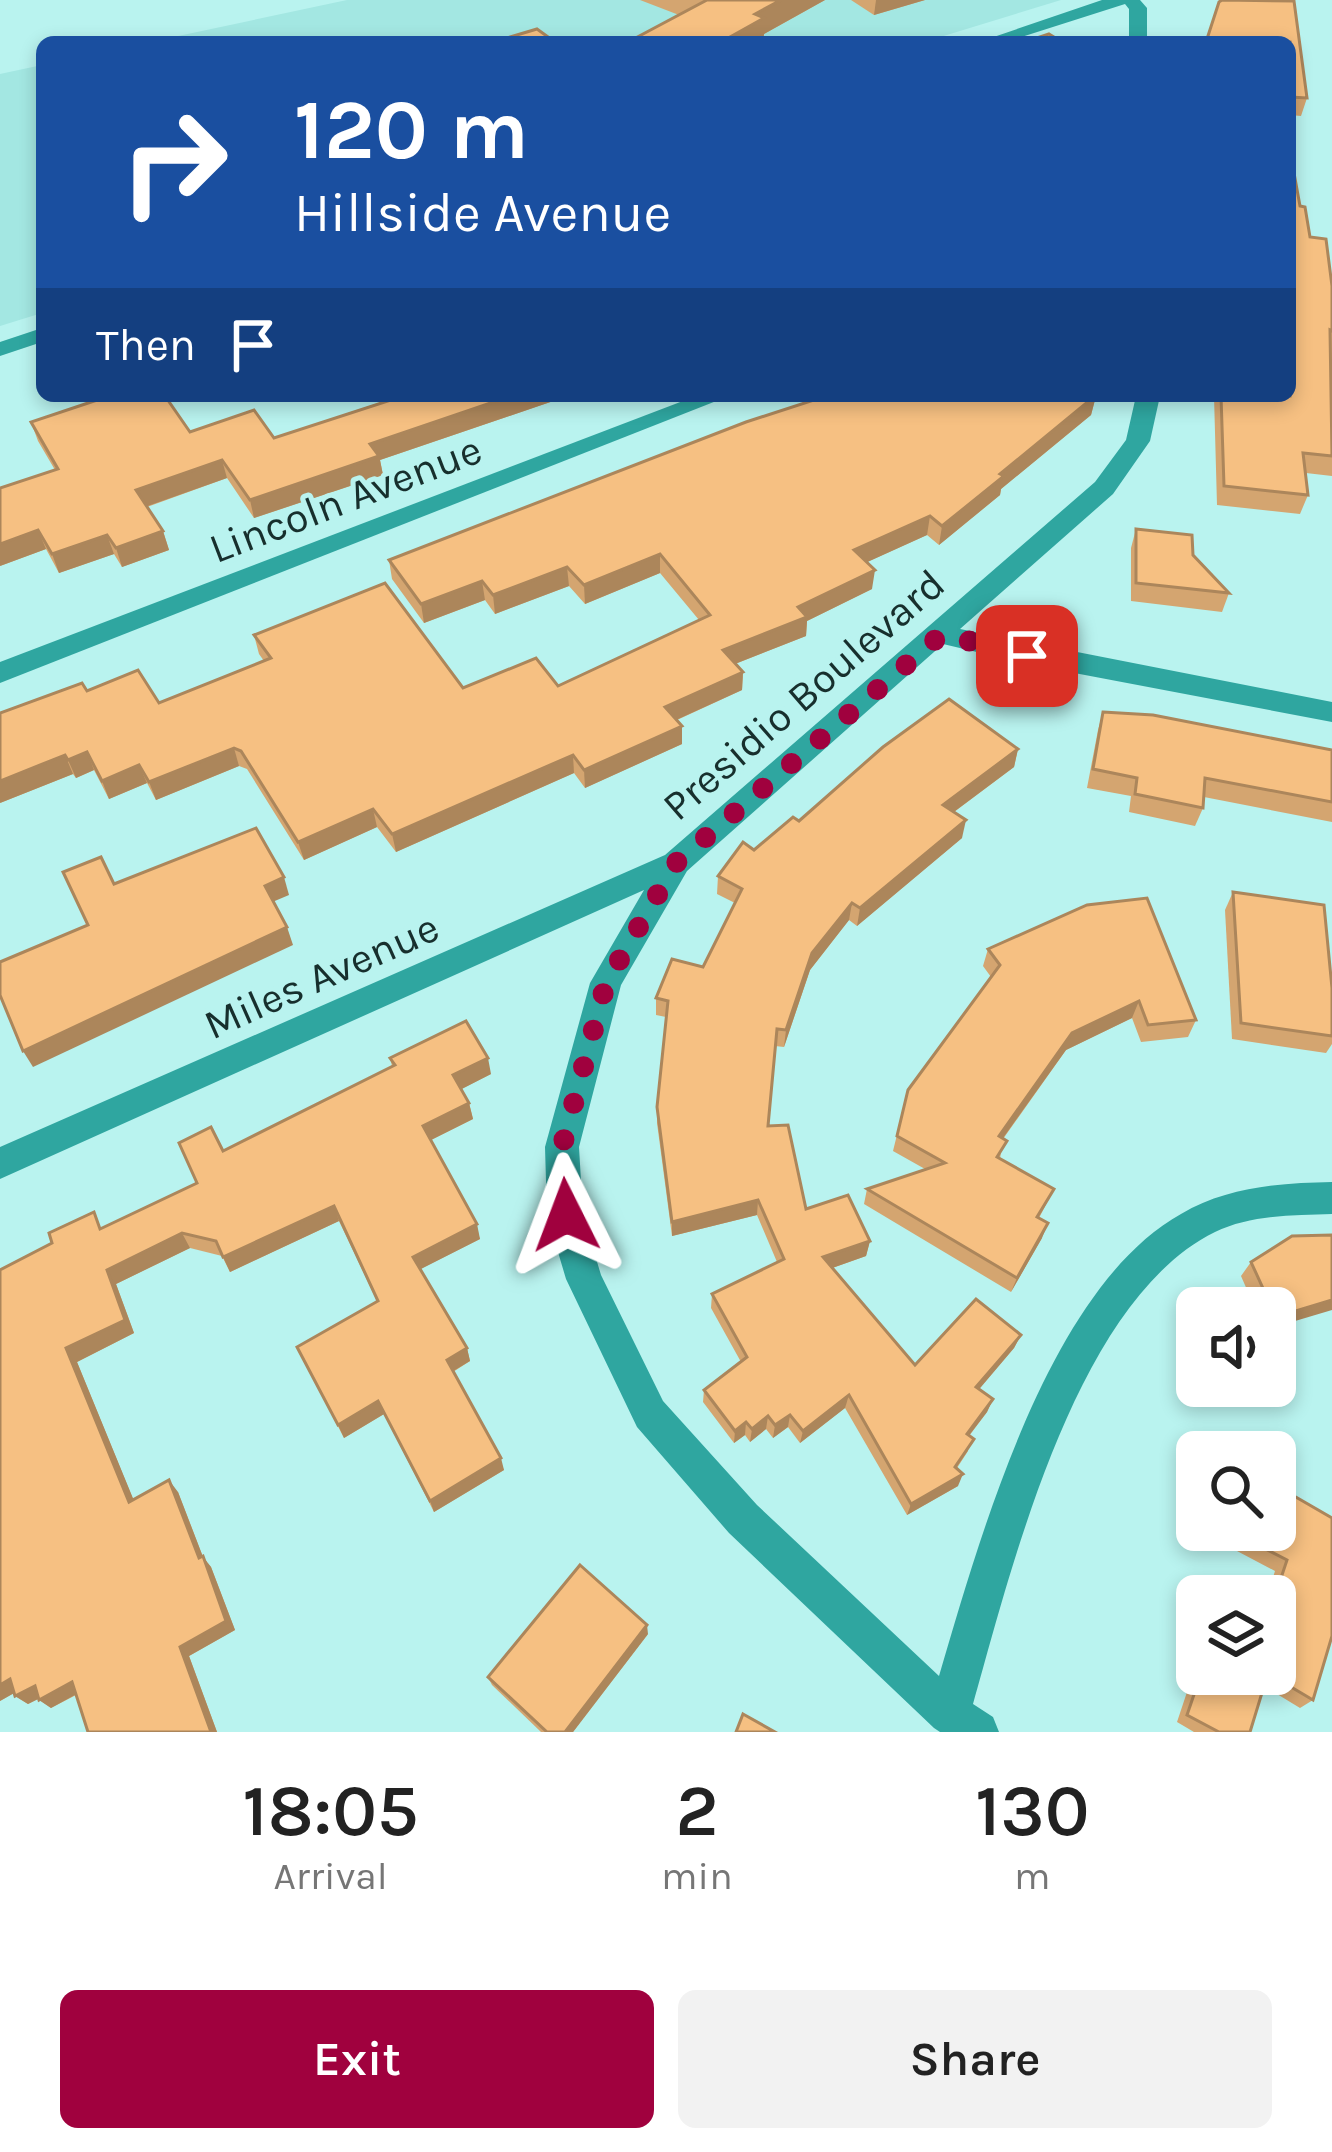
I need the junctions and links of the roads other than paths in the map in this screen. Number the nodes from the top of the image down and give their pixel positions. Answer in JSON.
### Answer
{"nodes":[{"id":1,"x":1120,"y":0,"type":"edge"},
{"id":2,"x":1131,"y":0,"type":"edge"},
{"id":3,"x":1007,"y":36,"type":"edge"},
{"id":4,"x":1138,"y":36,"type":"edge"},
{"id":5,"x":36,"y":337,"type":"edge"},
{"id":6,"x":0,"y":349,"type":"edge"},
{"id":7,"x":701,"y":402,"type":"edge"},
{"id":8,"x":1147,"y":402,"type":"edge"},
{"id":9,"x":942,"y":634,"type":"junction"},
{"id":10,"x":0,"y":673,"type":"edge"},
{"id":11,"x":1332,"y":712,"type":"edge"},
{"id":12,"x":676,"y":863,"type":"junction"},
{"id":13,"x":0,"y":1163,"type":"edge"},
{"id":14,"x":1332,"y":1198,"type":"edge"},
{"id":15,"x":963,"y":1722,"type":"edge"}],
"edges":[{"from":1,"to":3,"type":"street"},
{"from":2,"to":4,"type":"street"},
{"from":5,"to":6,"type":"street"},
{"from":7,"to":10,"type":"street","name":"Lincoln Avenue"},
{"from":8,"to":9,"type":"street","name":"Presidio Boulevard"},
{"from":9,"to":11,"type":"street"},
{"from":9,"to":12,"type":"street","name":"Presidio Boulevard"},
{"from":12,"to":13,"type":"street","name":"Miles Avenue"},
{"from":12,"to":15,"type":"street","name":"Presidio Boulevard"},
{"from":14,"to":15,"type":"street"}]}
